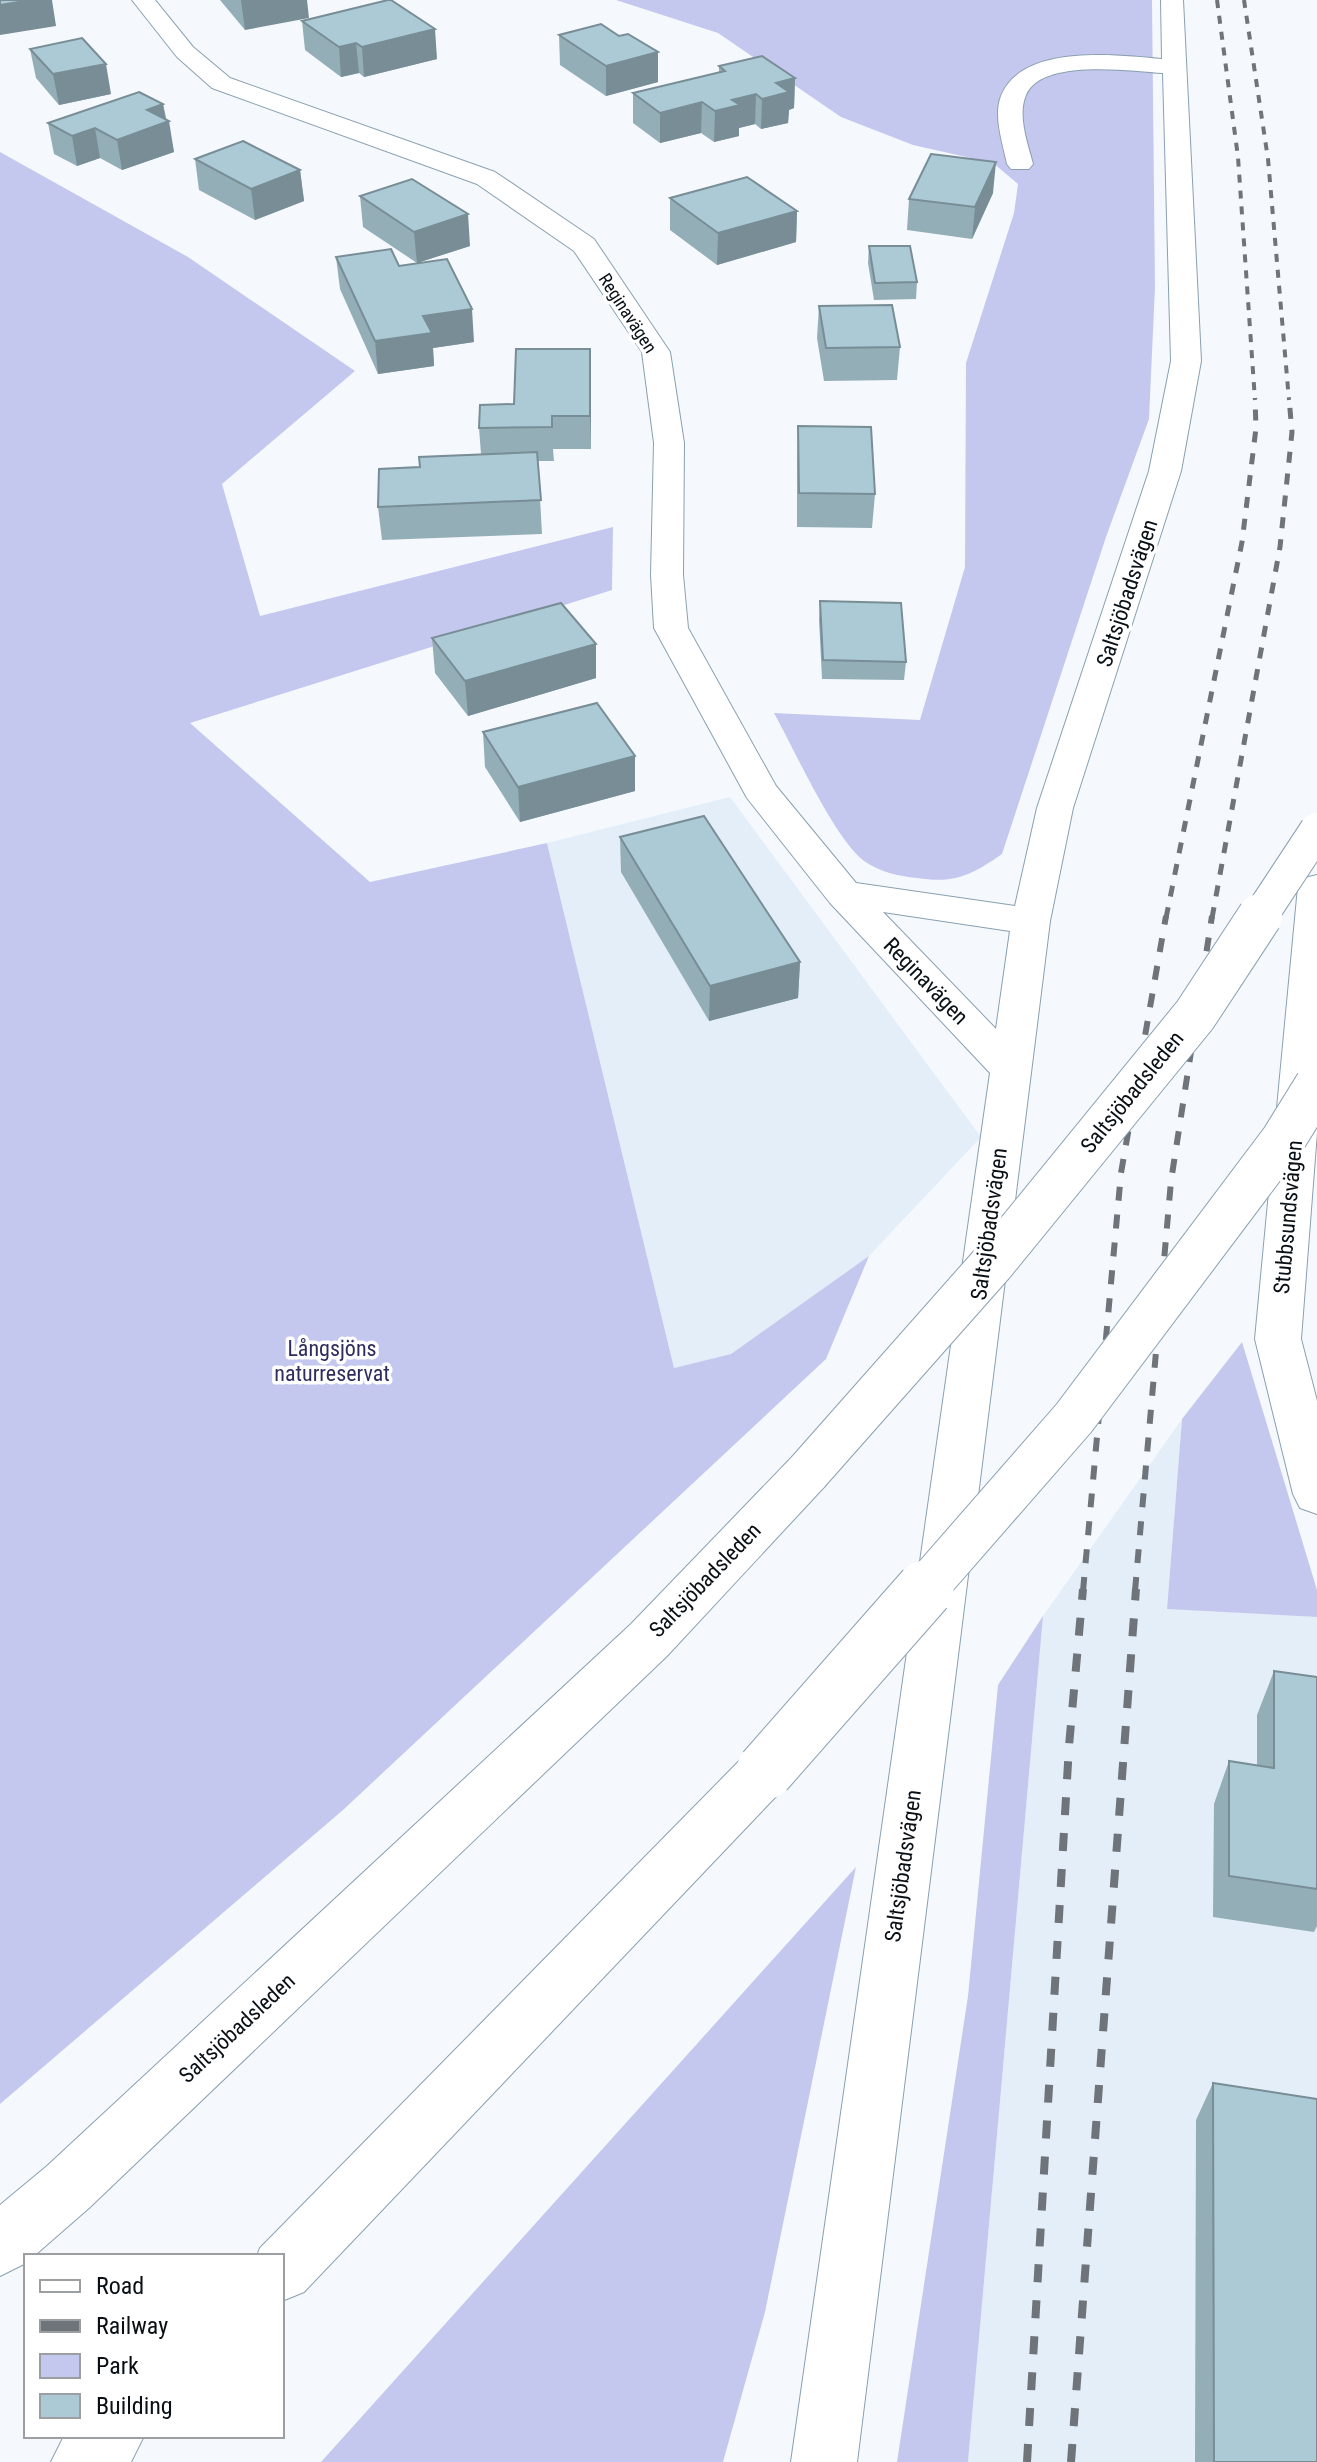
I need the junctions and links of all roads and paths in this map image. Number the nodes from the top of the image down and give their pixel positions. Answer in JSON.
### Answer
{"nodes":[{"id":1,"x":143,"y":0,"type":"edge"},
{"id":2,"x":1172,"y":0,"type":"edge"},
{"id":3,"x":1175,"y":67,"type":"junction"},
{"id":4,"x":1020,"y":164,"type":"dead end"},
{"id":5,"x":1317,"y":830,"type":"edge"},
{"id":6,"x":1317,"y":887,"type":"edge"},
{"id":7,"x":844,"y":894,"type":"junction"},
{"id":8,"x":1031,"y":921,"type":"junction"},
{"id":9,"x":1009,"y":1068,"type":"junction"},
{"id":10,"x":1317,"y":1085,"type":"edge"},
{"id":11,"x":1317,"y":1494,"type":"edge"},
{"id":12,"x":0,"y":2245,"type":"edge"},
{"id":13,"x":284,"y":2268,"type":"edge"},
{"id":14,"x":110,"y":2438,"type":"edge"},
{"id":15,"x":84,"y":2462,"type":"edge"},
{"id":16,"x":824,"y":2462,"type":"edge"}],
"edges":[{"from":1,"to":7,"type":"main road","name":"Reginavägen"},
{"from":2,"to":3,"type":"main road","name":"Saltsjöbadsvägen"},
{"from":3,"to":4,"type":"main road"},
{"from":3,"to":8,"type":"main road","name":"Saltsjöbadsvägen"},
{"from":5,"to":12,"type":"main road","name":"Saltsjöbadsleden","bridge":true},
{"from":6,"to":11,"type":"main road","name":"Stubbsundsvägen"},
{"from":7,"to":8,"type":"main road","name":"Reginavägen"},
{"from":7,"to":9,"type":"main road","name":"Reginavägen"},
{"from":8,"to":9,"type":"main road","name":"Saltsjöbadsvägen"},
{"from":9,"to":16,"type":"main road","name":"Saltsjöbadsvägen"},
{"from":10,"to":13,"type":"main road","bridge":true},
{"from":14,"to":15,"type":"main road"}]}
